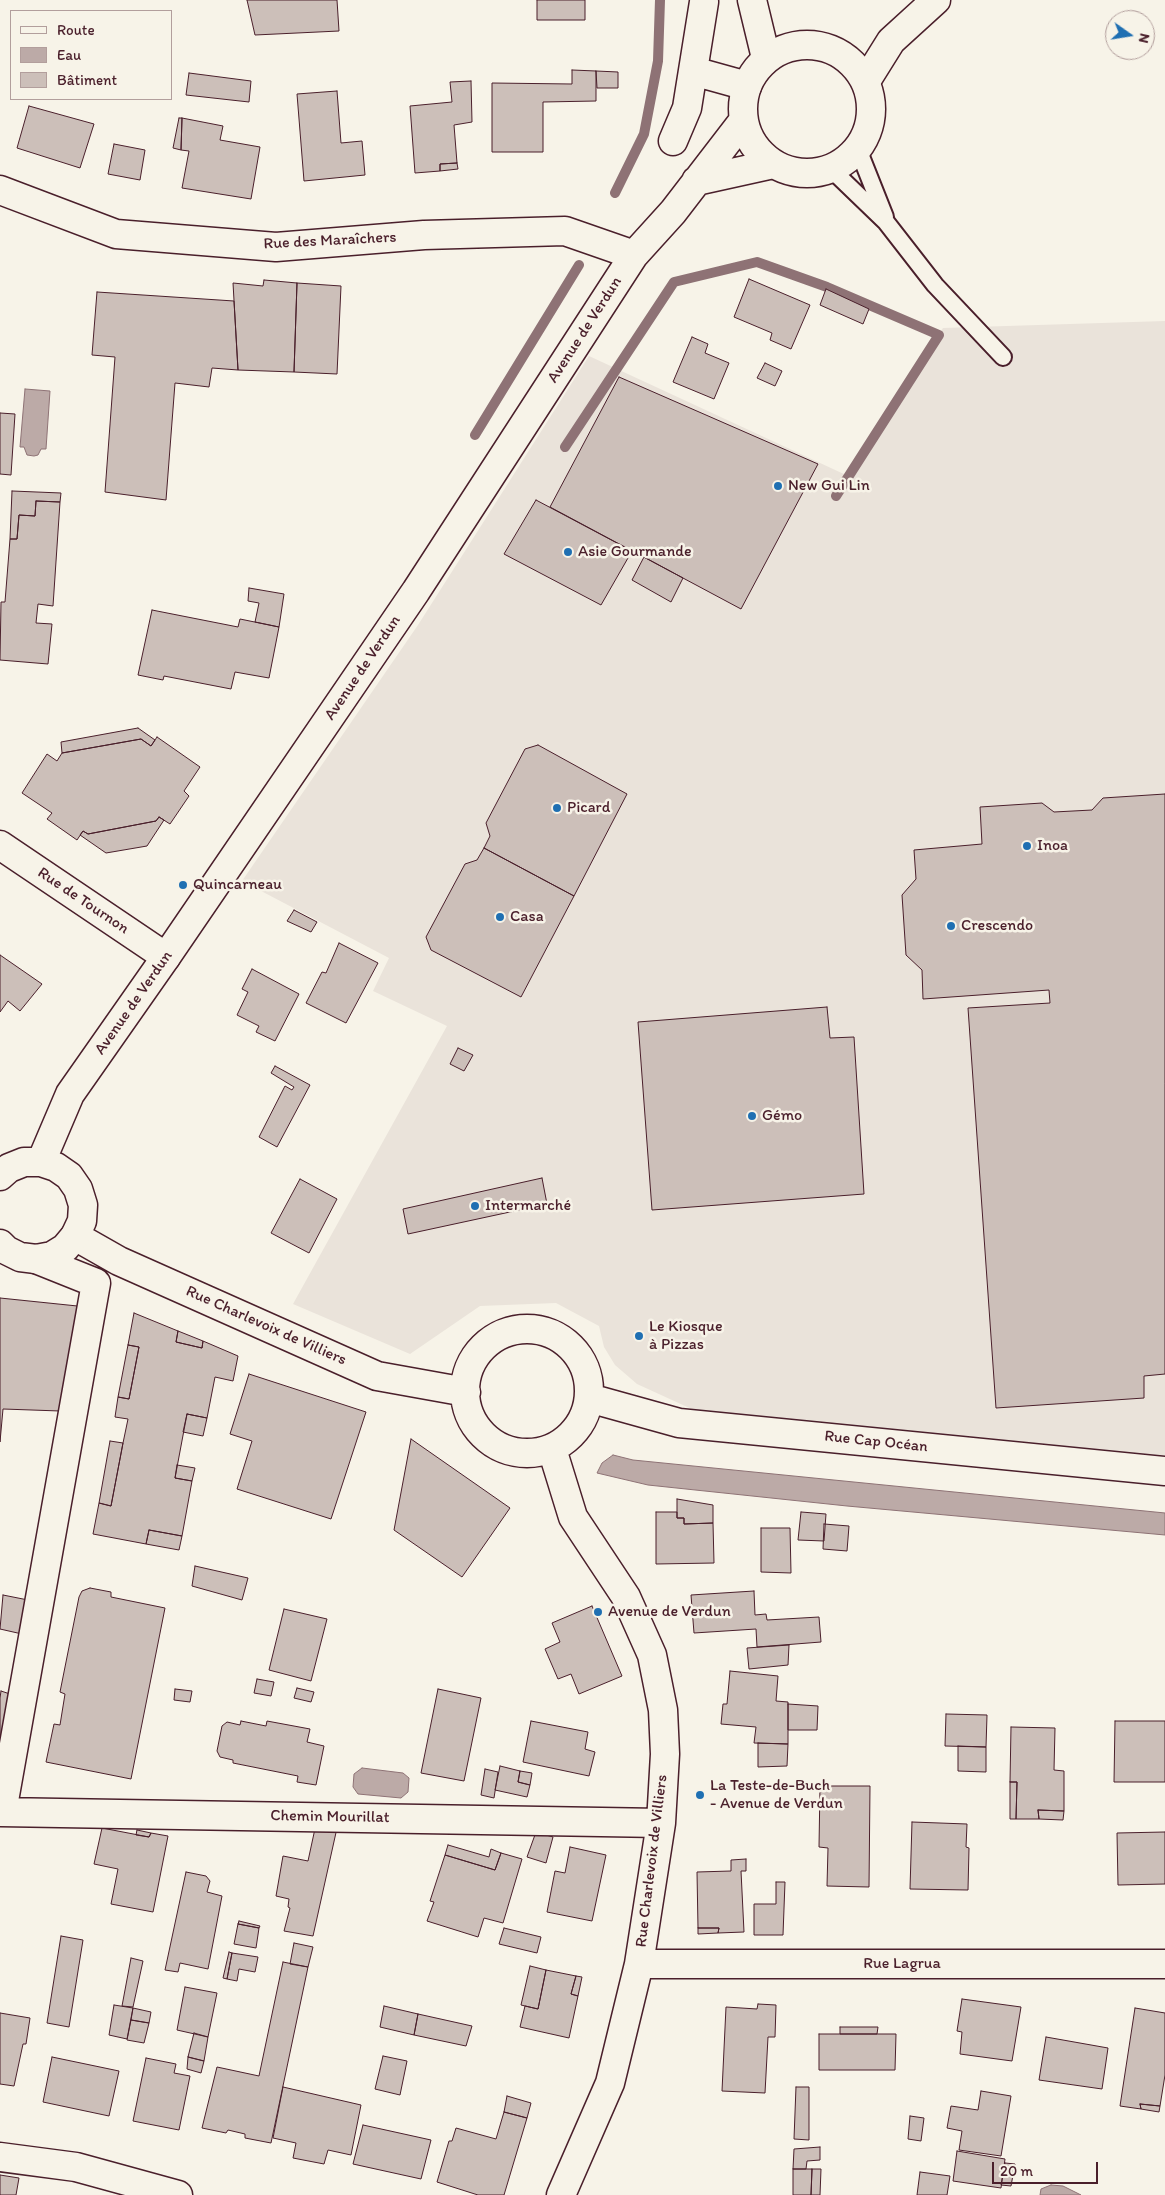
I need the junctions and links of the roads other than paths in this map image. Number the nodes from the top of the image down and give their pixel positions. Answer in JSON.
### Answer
{"nodes":[{"id":1,"x":752,"y":0,"type":"edge"},
{"id":2,"x":936,"y":0,"type":"edge"},
{"id":3,"x":704,"y":2,"type":"dead end"},
{"id":4,"x":766,"y":58,"type":"junction"},
{"id":5,"x":693,"y":71,"type":"junction"},
{"id":6,"x":866,"y":81,"type":"junction"},
{"id":7,"x":747,"y":86,"type":"junction"},
{"id":8,"x":743,"y":121,"type":"junction"},
{"id":9,"x":673,"y":141,"type":"dead end"},
{"id":10,"x":858,"y":149,"type":"junction"},
{"id":11,"x":773,"y":164,"type":"junction"},
{"id":12,"x":831,"y":169,"type":"junction"},
{"id":13,"x":696,"y":181,"type":"junction"},
{"id":14,"x":0,"y":190,"type":"edge"},
{"id":15,"x":886,"y":222,"type":"junction"},
{"id":16,"x":634,"y":255,"type":"junction"},
{"id":17,"x":1002,"y":357,"type":"dead end"},
{"id":18,"x":0,"y":845,"type":"edge"},
{"id":19,"x":166,"y":957,"type":"junction"},
{"id":20,"x":41,"y":1162,"type":"junction"},
{"id":21,"x":0,"y":1176,"type":"edge"},
{"id":22,"x":76,"y":1236,"type":"junction"},
{"id":23,"x":0,"y":1244,"type":"edge"},
{"id":24,"x":36,"y":1259,"type":"junction"},
{"id":25,"x":466,"y":1392,"type":"junction"},
{"id":26,"x":590,"y":1398,"type":"junction"},
{"id":27,"x":552,"y":1449,"type":"junction"},
{"id":28,"x":1165,"y":1471,"type":"edge"},
{"id":29,"x":1,"y":1812,"type":"edge"},
{"id":30,"x":661,"y":1822,"type":"junction"},
{"id":31,"x":639,"y":1964,"type":"junction"},
{"id":32,"x":1165,"y":1964,"type":"edge"},
{"id":33,"x":0,"y":2157,"type":"edge"},
{"id":34,"x":178,"y":2195,"type":"edge"},
{"id":35,"x":560,"y":2195,"type":"edge"}],
"edges":[{"from":1,"to":4,"type":"street"},
{"from":2,"to":6,"type":"street"},
{"from":3,"to":5,"type":"street"},
{"from":4,"to":6,"type":"street"},
{"from":4,"to":7,"type":"street"},
{"from":5,"to":7,"type":"street"},
{"from":5,"to":9,"type":"street"},
{"from":6,"to":10,"type":"street"},
{"from":7,"to":8,"type":"street"},
{"from":8,"to":11,"type":"street"},
{"from":8,"to":13,"type":"street","name":"Avenue de Verdun"},
{"from":10,"to":12,"type":"street"},
{"from":10,"to":15,"type":"lane"},
{"from":11,"to":12,"type":"street"},
{"from":11,"to":13,"type":"street"},
{"from":12,"to":15,"type":"lane"},
{"from":13,"to":16,"type":"street","name":"Avenue de Verdun"},
{"from":14,"to":16,"type":"street","name":"Rue des Maraîchers"},
{"from":15,"to":17,"type":"lane"},
{"from":16,"to":19,"type":"street","name":"Avenue de Verdun"},
{"from":18,"to":19,"type":"street","name":"Rue de Tournon"},
{"from":19,"to":20,"type":"street","name":"Avenue de Verdun"},
{"from":20,"to":21,"type":"street"},
{"from":20,"to":22,"type":"street"},
{"from":22,"to":24,"type":"street"},
{"from":22,"to":25,"type":"street","name":"Rue Charlevoix de Villiers"},
{"from":23,"to":24,"type":"street"},
{"from":24,"to":29,"type":"street"},
{"from":25,"to":26,"type":"street"},
{"from":25,"to":27,"type":"street"},
{"from":26,"to":27,"type":"street"},
{"from":26,"to":28,"type":"street","name":"Rue Cap Océan"},
{"from":27,"to":30,"type":"street","name":"Rue Charlevoix de Villiers"},
{"from":29,"to":30,"type":"street","name":"Chemin Mourillat"},
{"from":30,"to":31,"type":"street","name":"Rue Charlevoix de Villiers"},
{"from":31,"to":32,"type":"street","name":"Rue Lagrua"},
{"from":31,"to":35,"type":"street","name":"Rue Charlevoix de Villiers"},
{"from":33,"to":34,"type":"street"}]}
